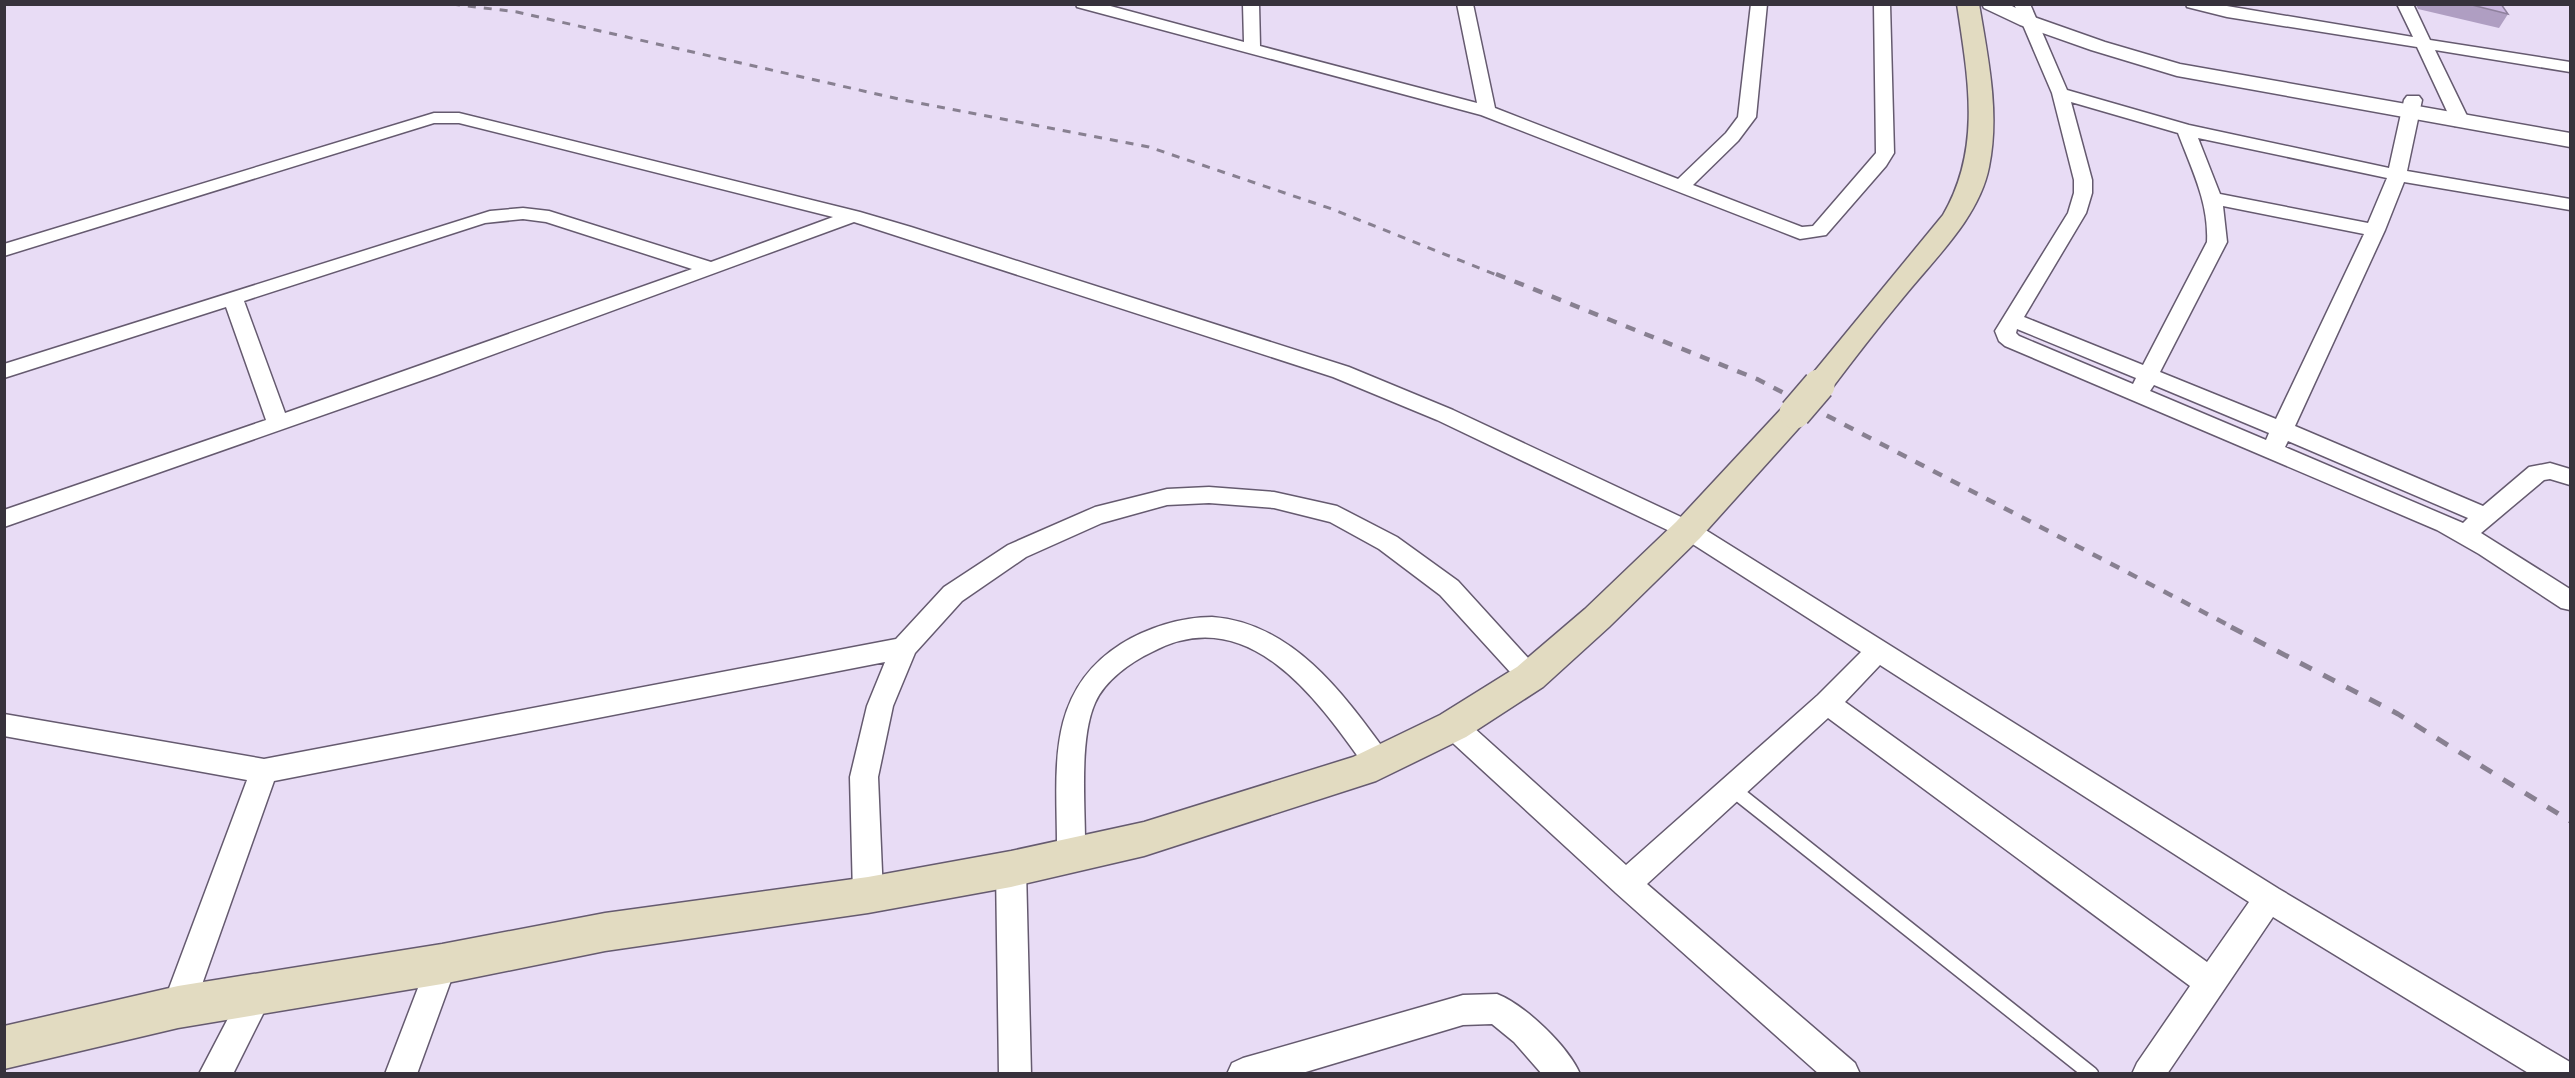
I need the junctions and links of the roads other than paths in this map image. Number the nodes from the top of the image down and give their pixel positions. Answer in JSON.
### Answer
{"nodes":[{"id":1,"x":1083,"y":4,"type":"edge"},
{"id":2,"x":1251,"y":4,"type":"edge"},
{"id":3,"x":1465,"y":4,"type":"edge"},
{"id":4,"x":1759,"y":4,"type":"edge"},
{"id":5,"x":1882,"y":4,"type":"edge"},
{"id":6,"x":1968,"y":4,"type":"edge"},
{"id":7,"x":1991,"y":4,"type":"edge"},
{"id":8,"x":2193,"y":4,"type":"edge"},
{"id":9,"x":2405,"y":4,"type":"edge"},
{"id":10,"x":2026,"y":10,"type":"edge"},
{"id":11,"x":2425,"y":44,"type":"junction"},
{"id":12,"x":1252,"y":49,"type":"junction"},
{"id":13,"x":2571,"y":67,"type":"edge"},
{"id":14,"x":2060,"y":93,"type":"junction"},
{"id":15,"x":2412,"y":107,"type":"junction"},
{"id":16,"x":1486,"y":111,"type":"junction"},
{"id":17,"x":2458,"y":114,"type":"junction"},
{"id":18,"x":2571,"y":127,"type":"edge"},
{"id":19,"x":2186,"y":130,"type":"junction"},
{"id":20,"x":2571,"y":141,"type":"edge"},
{"id":21,"x":2397,"y":175,"type":"junction"},
{"id":22,"x":1681,"y":187,"type":"junction"},
{"id":23,"x":2211,"y":198,"type":"junction"},
{"id":24,"x":2571,"y":204,"type":"edge"},
{"id":25,"x":853,"y":216,"type":"junction"},
{"id":26,"x":2375,"y":230,"type":"junction"},
{"id":27,"x":4,"y":250,"type":"edge"},
{"id":28,"x":713,"y":269,"type":"junction"},
{"id":29,"x":233,"y":299,"type":"junction"},
{"id":30,"x":4,"y":371,"type":"edge"},
{"id":31,"x":2143,"y":384,"type":"junction"},
{"id":32,"x":278,"y":424,"type":"junction"},
{"id":33,"x":2281,"y":429,"type":"junction"},
{"id":34,"x":2273,"y":451,"type":"junction"},
{"id":35,"x":2571,"y":477,"type":"edge"},
{"id":36,"x":2485,"y":516,"type":"junction"},
{"id":37,"x":4,"y":519,"type":"edge"},
{"id":38,"x":1688,"y":530,"type":"junction"},
{"id":39,"x":2465,"y":534,"type":"junction"},
{"id":40,"x":2571,"y":601,"type":"edge"},
{"id":41,"x":904,"y":648,"type":"junction"},
{"id":42,"x":1878,"y":651,"type":"junction"},
{"id":43,"x":1530,"y":677,"type":"junction"},
{"id":44,"x":1827,"y":703,"type":"junction"},
{"id":45,"x":4,"y":725,"type":"edge"},
{"id":46,"x":1453,"y":726,"type":"junction"},
{"id":47,"x":1379,"y":764,"type":"junction"},
{"id":48,"x":264,"y":771,"type":"junction"},
{"id":49,"x":1731,"y":788,"type":"junction"},
{"id":50,"x":1071,"y":856,"type":"junction"},
{"id":51,"x":1011,"y":869,"type":"junction"},
{"id":52,"x":1626,"y":885,"type":"junction"},
{"id":53,"x":868,"y":895,"type":"junction"},
{"id":54,"x":2269,"y":898,"type":"junction"},
{"id":55,"x":442,"y":964,"type":"junction"},
{"id":56,"x":2211,"y":983,"type":"junction"},
{"id":57,"x":257,"y":994,"type":"junction"},
{"id":58,"x":178,"y":1007,"type":"junction"},
{"id":59,"x":4,"y":1048,"type":"edge"},
{"id":60,"x":215,"y":1074,"type":"edge"},
{"id":61,"x":401,"y":1074,"type":"edge"},
{"id":62,"x":1015,"y":1074,"type":"edge"},
{"id":63,"x":1243,"y":1074,"type":"edge"},
{"id":64,"x":1564,"y":1074,"type":"edge"},
{"id":65,"x":1844,"y":1074,"type":"edge"},
{"id":66,"x":2091,"y":1074,"type":"edge"},
{"id":67,"x":2148,"y":1074,"type":"edge"},
{"id":68,"x":2561,"y":1074,"type":"edge"}],
"edges":[{"from":1,"to":12,"type":"street"},
{"from":2,"to":12,"type":"street"},
{"from":3,"to":16,"type":"street"},
{"from":4,"to":22,"type":"street"},
{"from":5,"to":22,"type":"street"},
{"from":6,"to":38,"type":"main road"},
{"from":7,"to":10,"type":"street"},
{"from":8,"to":11,"type":"street"},
{"from":9,"to":11,"type":"street"},
{"from":10,"to":14,"type":"street"},
{"from":10,"to":15,"type":"street"},
{"from":11,"to":13,"type":"street"},
{"from":11,"to":17,"type":"street"},
{"from":12,"to":16,"type":"street"},
{"from":14,"to":19,"type":"street"},
{"from":14,"to":31,"type":"street"},
{"from":15,"to":17,"type":"street"},
{"from":15,"to":21,"type":"street"},
{"from":16,"to":22,"type":"street"},
{"from":17,"to":18,"type":"street"},
{"from":17,"to":20,"type":"street"},
{"from":19,"to":21,"type":"street"},
{"from":19,"to":23,"type":"street"},
{"from":21,"to":24,"type":"street"},
{"from":21,"to":26,"type":"street"},
{"from":23,"to":26,"type":"street"},
{"from":23,"to":31,"type":"street"},
{"from":25,"to":27,"type":"street"},
{"from":25,"to":28,"type":"street"},
{"from":25,"to":38,"type":"street"},
{"from":26,"to":33,"type":"street"},
{"from":28,"to":29,"type":"street"},
{"from":28,"to":32,"type":"street"},
{"from":29,"to":30,"type":"street"},
{"from":29,"to":32,"type":"street"},
{"from":31,"to":33,"type":"street"},
{"from":31,"to":34,"type":"street"},
{"from":32,"to":37,"type":"street"},
{"from":33,"to":34,"type":"street"},
{"from":33,"to":36,"type":"street"},
{"from":34,"to":39,"type":"street"},
{"from":35,"to":36,"type":"street"},
{"from":36,"to":39,"type":"street"},
{"from":38,"to":42,"type":"street"},
{"from":38,"to":43,"type":"main road"},
{"from":39,"to":40,"type":"street"},
{"from":41,"to":43,"type":"street"},
{"from":41,"to":48,"type":"street"},
{"from":41,"to":53,"type":"street"},
{"from":42,"to":44,"type":"street"},
{"from":42,"to":54,"type":"street"},
{"from":43,"to":46,"type":"main road"},
{"from":44,"to":49,"type":"street"},
{"from":44,"to":56,"type":"street"},
{"from":45,"to":48,"type":"street"},
{"from":46,"to":47,"type":"main road"},
{"from":46,"to":52,"type":"street"},
{"from":47,"to":50,"type":"main road"},
{"from":47,"to":50,"type":"street"},
{"from":48,"to":58,"type":"street"},
{"from":49,"to":52,"type":"street"},
{"from":49,"to":66,"type":"lane"},
{"from":50,"to":51,"type":"main road"},
{"from":51,"to":53,"type":"main road"},
{"from":51,"to":62,"type":"street"},
{"from":52,"to":65,"type":"street"},
{"from":53,"to":55,"type":"main road"},
{"from":54,"to":56,"type":"street"},
{"from":54,"to":68,"type":"street"},
{"from":55,"to":57,"type":"main road"},
{"from":55,"to":61,"type":"street"},
{"from":56,"to":67,"type":"street"},
{"from":57,"to":58,"type":"main road"},
{"from":57,"to":60,"type":"street"},
{"from":58,"to":59,"type":"main road"},
{"from":63,"to":64,"type":"street"}]}
